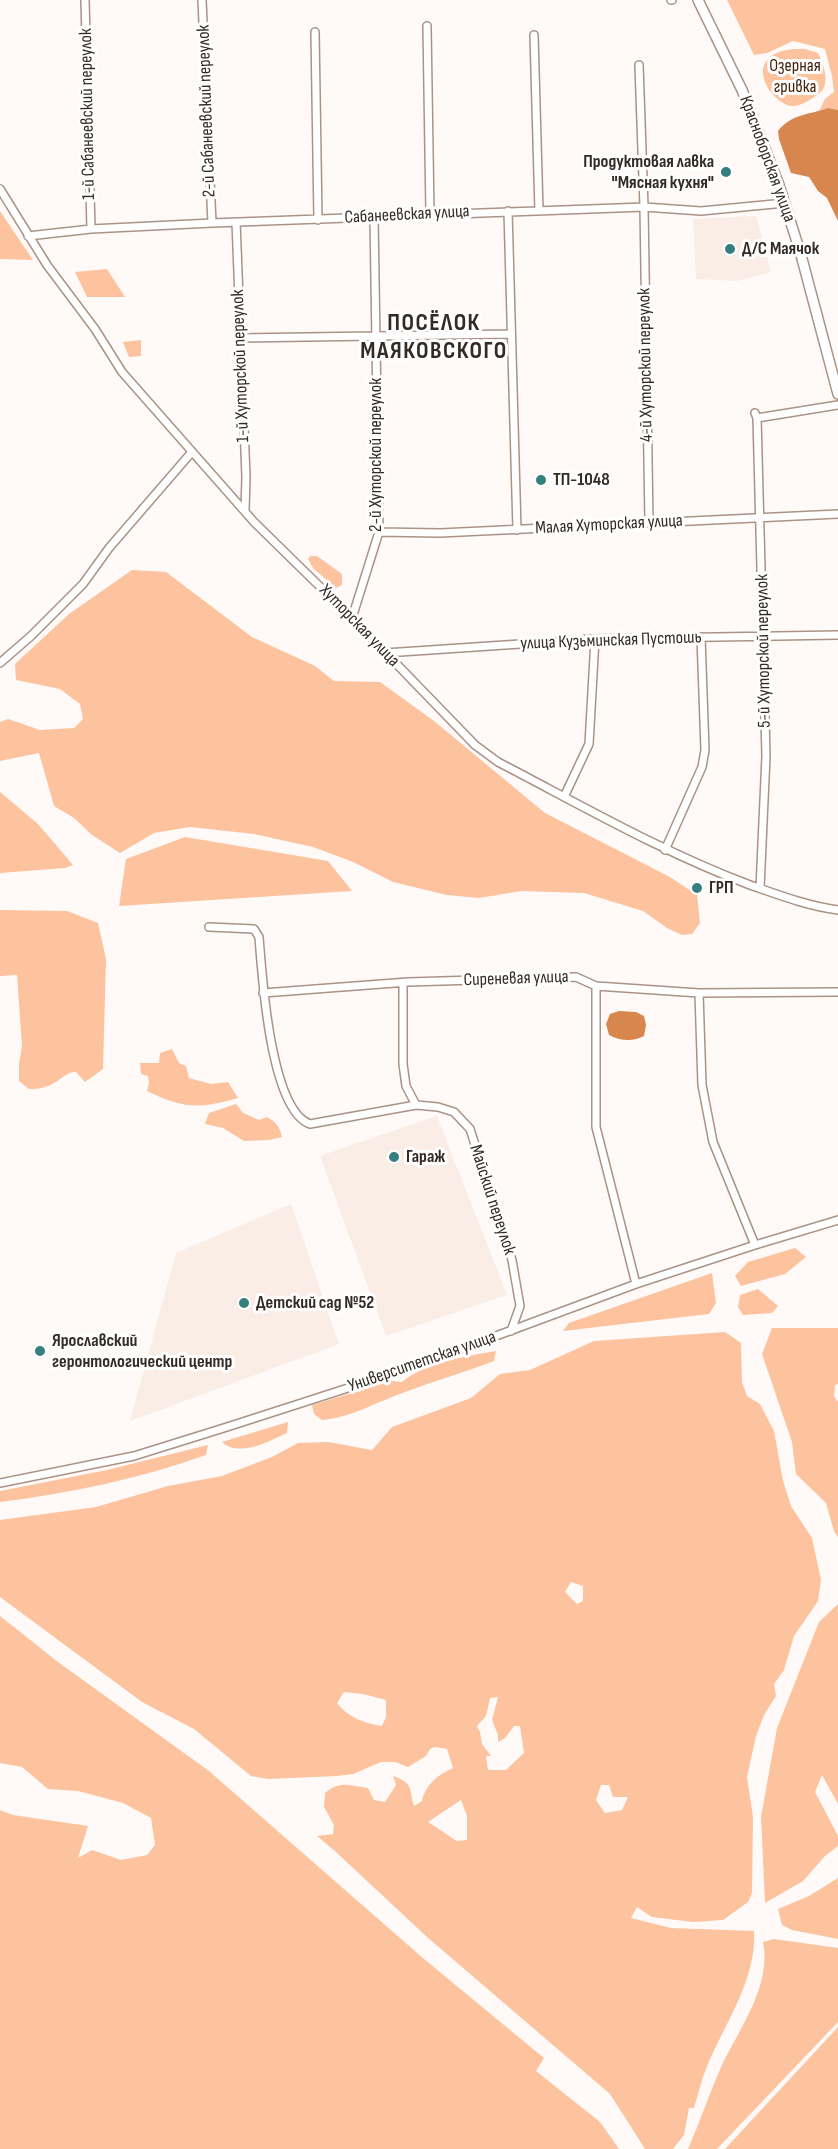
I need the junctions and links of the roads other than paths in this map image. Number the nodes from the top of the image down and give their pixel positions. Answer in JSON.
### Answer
{"nodes":[{"id":1,"x":85,"y":0,"type":"edge"},
{"id":2,"x":202,"y":0,"type":"edge"},
{"id":3,"x":698,"y":0,"type":"edge"},
{"id":4,"x":427,"y":26,"type":"dead end"},
{"id":5,"x":315,"y":32,"type":"dead end"},
{"id":6,"x":534,"y":35,"type":"dead end"},
{"id":7,"x":639,"y":65,"type":"dead end"},
{"id":8,"x":0,"y":189,"type":"edge"},
{"id":9,"x":785,"y":203,"type":"junction"},
{"id":10,"x":644,"y":207,"type":"junction"},
{"id":11,"x":507,"y":211,"type":"junction"},
{"id":12,"x":539,"y":211,"type":"junction"},
{"id":13,"x":430,"y":214,"type":"junction"},
{"id":14,"x":374,"y":217,"type":"junction"},
{"id":15,"x":318,"y":220,"type":"junction"},
{"id":16,"x":236,"y":222,"type":"junction"},
{"id":17,"x":212,"y":223,"type":"junction"},
{"id":18,"x":91,"y":229,"type":"junction"},
{"id":19,"x":28,"y":236,"type":"junction"},
{"id":20,"x":511,"y":334,"type":"junction"},
{"id":21,"x":375,"y":337,"type":"junction"},
{"id":22,"x":239,"y":338,"type":"junction"},
{"id":23,"x":838,"y":394,"type":"edge"},
{"id":24,"x":838,"y":405,"type":"edge"},
{"id":25,"x":191,"y":453,"type":"junction"},
{"id":26,"x":245,"y":510,"type":"junction"},
{"id":27,"x":838,"y":514,"type":"edge"},
{"id":28,"x":760,"y":519,"type":"junction"},
{"id":29,"x":649,"y":523,"type":"junction"},
{"id":30,"x":517,"y":530,"type":"junction"},
{"id":31,"x":379,"y":532,"type":"junction"},
{"id":32,"x":352,"y":618,"type":"junction"},
{"id":33,"x":838,"y":634,"type":"edge"},
{"id":34,"x":764,"y":635,"type":"junction"},
{"id":35,"x":700,"y":637,"type":"junction"},
{"id":36,"x":595,"y":639,"type":"junction"},
{"id":37,"x":384,"y":652,"type":"junction"},
{"id":38,"x":0,"y":663,"type":"edge"},
{"id":39,"x":564,"y":797,"type":"junction"},
{"id":40,"x":665,"y":850,"type":"junction"},
{"id":41,"x":760,"y":888,"type":"junction"},
{"id":42,"x":838,"y":910,"type":"edge"},
{"id":43,"x":209,"y":927,"type":"dead end"},
{"id":44,"x":403,"y":983,"type":"junction"},
{"id":45,"x":596,"y":986,"type":"junction"},
{"id":46,"x":838,"y":992,"type":"edge"},
{"id":47,"x":264,"y":993,"type":"junction"},
{"id":48,"x":699,"y":993,"type":"junction"},
{"id":49,"x":416,"y":1105,"type":"junction"},
{"id":50,"x":838,"y":1220,"type":"edge"},
{"id":51,"x":755,"y":1245,"type":"junction"},
{"id":52,"x":636,"y":1284,"type":"junction"},
{"id":53,"x":511,"y":1331,"type":"junction"},
{"id":54,"x":0,"y":1483,"type":"edge"}],
"edges":[{"from":1,"to":18,"type":"street","name":"1-й Сабанеевский переулок"},
{"from":2,"to":17,"type":"street","name":"2-й Сабанеевский переулок"},
{"from":3,"to":9,"type":"street","name":"Красноборская улица"},
{"from":4,"to":13,"type":"street"},
{"from":5,"to":15,"type":"street"},
{"from":6,"to":12,"type":"street"},
{"from":7,"to":10,"type":"street","name":"4-й Хуторской переулок"},
{"from":8,"to":19,"type":"street","name":"Хуторская улица"},
{"from":9,"to":10,"type":"street","name":"Сабанеевская улица"},
{"from":9,"to":23,"type":"street","name":"Красноборская улица"},
{"from":10,"to":12,"type":"street","name":"Сабанеевская улица"},
{"from":10,"to":29,"type":"street","name":"4-й Хуторской переулок"},
{"from":11,"to":12,"type":"street","name":"Сабанеевская улица"},
{"from":11,"to":13,"type":"street","name":"Сабанеевская улица"},
{"from":11,"to":20,"type":"street"},
{"from":13,"to":14,"type":"street","name":"Сабанеевская улица"},
{"from":14,"to":15,"type":"street","name":"Сабанеевская улица"},
{"from":14,"to":21,"type":"street","name":"2-й Хуторской переулок"},
{"from":15,"to":16,"type":"street","name":"Сабанеевская улица"},
{"from":16,"to":17,"type":"street","name":"Сабанеевская улица"},
{"from":16,"to":22,"type":"street","name":"1-й Хуторской переулок"},
{"from":17,"to":18,"type":"street","name":"Сабанеевская улица"},
{"from":18,"to":19,"type":"street","name":"Сабанеевская улица"},
{"from":19,"to":25,"type":"street","name":"Хуторская улица"},
{"from":20,"to":21,"type":"street"},
{"from":20,"to":30,"type":"street"},
{"from":21,"to":22,"type":"street"},
{"from":21,"to":31,"type":"street","name":"2-й Хуторской переулок"},
{"from":22,"to":26,"type":"street","name":"1-й Хуторской переулок"},
{"from":24,"to":28,"type":"street","name":"5-й Хуторской переулок"},
{"from":25,"to":26,"type":"street","name":"Хуторская улица"},
{"from":25,"to":38,"type":"street"},
{"from":26,"to":32,"type":"street","name":"Хуторская улица"},
{"from":27,"to":28,"type":"street","name":"Малая Хуторская улица"},
{"from":28,"to":29,"type":"street","name":"Малая Хуторская улица"},
{"from":28,"to":34,"type":"street","name":"5-й Хуторской переулок"},
{"from":29,"to":30,"type":"street","name":"Малая Хуторская улица"},
{"from":30,"to":31,"type":"street","name":"Малая Хуторская улица"},
{"from":31,"to":32,"type":"street","name":"2-й Хуторской переулок"},
{"from":32,"to":37,"type":"street","name":"Хуторская улица"},
{"from":33,"to":34,"type":"street","name":"улица Кузьминская Пустошь"},
{"from":34,"to":35,"type":"street","name":"улица Кузьминская Пустошь"},
{"from":34,"to":41,"type":"street","name":"5-й Хуторской переулок"},
{"from":35,"to":36,"type":"street","name":"улица Кузьминская Пустошь"},
{"from":35,"to":40,"type":"street"},
{"from":36,"to":37,"type":"street","name":"улица Кузьминская Пустошь"},
{"from":36,"to":39,"type":"street"},
{"from":37,"to":39,"type":"street","name":"Хуторская улица"},
{"from":39,"to":40,"type":"street","name":"Хуторская улица"},
{"from":40,"to":41,"type":"street","name":"Хуторская улица"},
{"from":41,"to":42,"type":"street","name":"Хуторская улица"},
{"from":43,"to":47,"type":"street"},
{"from":44,"to":45,"type":"street","name":"Сиреневая улица"},
{"from":44,"to":47,"type":"street","name":"Сиреневая улица"},
{"from":44,"to":49,"type":"street"},
{"from":45,"to":48,"type":"street","name":"Сиреневая улица"},
{"from":45,"to":52,"type":"street"},
{"from":46,"to":48,"type":"street","name":"Сиреневая улица"},
{"from":47,"to":49,"type":"street","name":"Майский переулок"},
{"from":48,"to":51,"type":"street"},
{"from":49,"to":53,"type":"street","name":"Майский переулок"},
{"from":50,"to":51,"type":"street","name":"Университетская улица"},
{"from":51,"to":52,"type":"street","name":"Университетская улица"},
{"from":52,"to":53,"type":"street","name":"Университетская улица"},
{"from":53,"to":54,"type":"street","name":"Университетская улица"}]}
